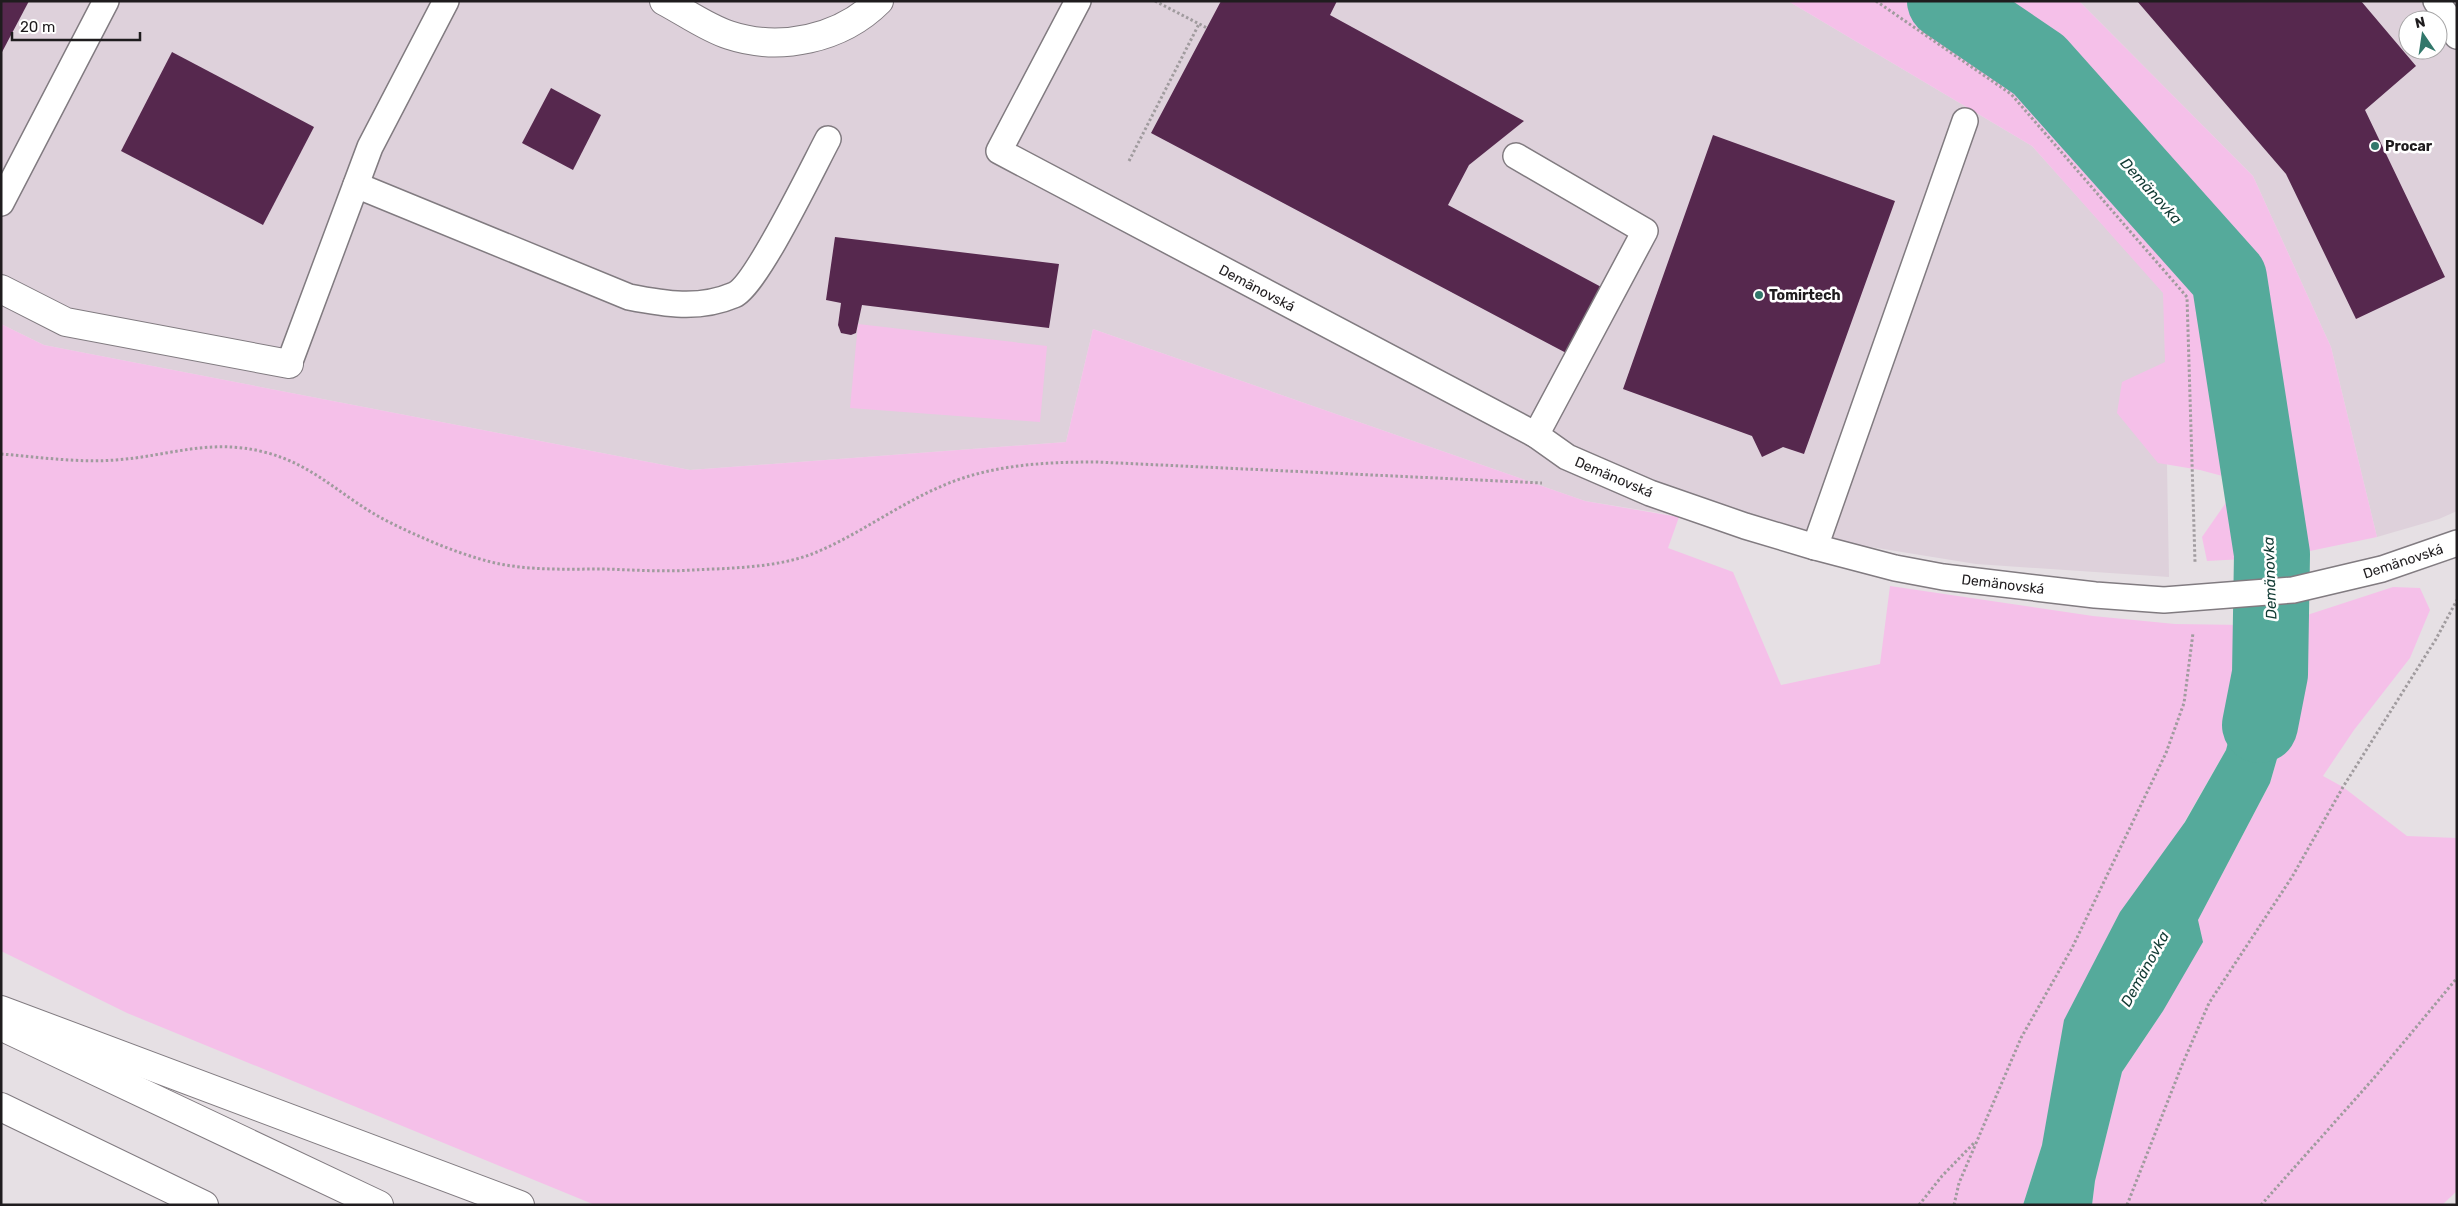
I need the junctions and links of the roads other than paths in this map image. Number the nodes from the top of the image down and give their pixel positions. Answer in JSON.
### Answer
{"nodes":[{"id":1,"x":106,"y":1,"type":"edge"},
{"id":2,"x":446,"y":1,"type":"edge"},
{"id":3,"x":664,"y":1,"type":"edge"},
{"id":4,"x":879,"y":1,"type":"edge"},
{"id":5,"x":1078,"y":1,"type":"edge"},
{"id":6,"x":2436,"y":1,"type":"edge"},
{"id":7,"x":2457,"y":36,"type":"edge"},
{"id":8,"x":1965,"y":121,"type":"dead end"},
{"id":9,"x":828,"y":139,"type":"dead end"},
{"id":10,"x":1516,"y":156,"type":"dead end"},
{"id":11,"x":356,"y":185,"type":"junction"},
{"id":12,"x":1,"y":203,"type":"edge"},
{"id":13,"x":1,"y":289,"type":"edge"},
{"id":14,"x":289,"y":364,"type":"joint"},
{"id":15,"x":1536,"y":435,"type":"junction"},
{"id":16,"x":2457,"y":543,"type":"edge"},
{"id":17,"x":1815,"y":547,"type":"junction"},
{"id":18,"x":1,"y":1010,"type":"edge"},
{"id":19,"x":1,"y":1026,"type":"edge"},
{"id":20,"x":1,"y":1107,"type":"edge"},
{"id":21,"x":204,"y":1205,"type":"edge"},
{"id":22,"x":379,"y":1205,"type":"edge"},
{"id":23,"x":520,"y":1205,"type":"edge"}],
"edges":[{"from":1,"to":12,"type":"lane"},
{"from":2,"to":11,"type":"lane"},
{"from":3,"to":4,"type":"main road"},
{"from":5,"to":15,"type":"lane","name":"Demänovská"},
{"from":6,"to":7,"type":"lane"},
{"from":8,"to":17,"type":"lane"},
{"from":9,"to":11,"type":"lane"},
{"from":10,"to":15,"type":"lane"},
{"from":11,"to":14,"type":"lane"},
{"from":13,"to":14,"type":"main road"},
{"from":15,"to":17,"type":"lane","name":"Demänovská"},
{"from":16,"to":17,"type":"lane","name":"Demänovská"},
{"from":18,"to":23,"type":"main road"},
{"from":19,"to":22,"type":"main road"},
{"from":20,"to":21,"type":"main road"}]}
